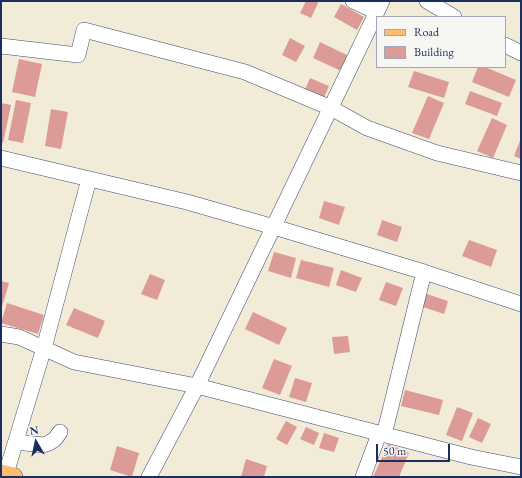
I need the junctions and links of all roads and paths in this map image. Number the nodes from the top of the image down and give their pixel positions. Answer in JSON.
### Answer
{"nodes":[{"id":1,"x":352,"y":1,"type":"edge"},
{"id":2,"x":427,"y":1,"type":"edge"},
{"id":3,"x":379,"y":6,"type":"edge"},
{"id":4,"x":452,"y":16,"type":"edge"},
{"id":5,"x":1,"y":46,"type":"edge"},
{"id":6,"x":506,"y":46,"type":"edge"},
{"id":7,"x":521,"y":53,"type":"edge"},
{"id":8,"x":331,"y":108,"type":"junction"},
{"id":9,"x":1,"y":158,"type":"edge"},
{"id":10,"x":521,"y":173,"type":"edge"},
{"id":11,"x":89,"y":179,"type":"junction"},
{"id":12,"x":274,"y":227,"type":"junction"},
{"id":13,"x":424,"y":272,"type":"junction"},
{"id":14,"x":521,"y":304,"type":"edge"},
{"id":15,"x":1,"y":334,"type":"edge"},
{"id":16,"x":44,"y":348,"type":"junction"},
{"id":17,"x":197,"y":386,"type":"junction"},
{"id":18,"x":60,"y":432,"type":"dead end"},
{"id":19,"x":381,"y":434,"type":"junction"},
{"id":20,"x":16,"y":442,"type":"junction"},
{"id":21,"x":521,"y":467,"type":"edge"},
{"id":22,"x":6,"y":476,"type":"edge"},
{"id":23,"x":149,"y":477,"type":"edge"},
{"id":24,"x":363,"y":477,"type":"edge"}],
"edges":[{"from":1,"to":3,"type":"street"},
{"from":2,"to":4,"type":"street"},
{"from":3,"to":8,"type":"street"},
{"from":5,"to":8,"type":"street"},
{"from":6,"to":7,"type":"street"},
{"from":8,"to":10,"type":"street"},
{"from":8,"to":12,"type":"street"},
{"from":9,"to":11,"type":"street"},
{"from":11,"to":12,"type":"street"},
{"from":11,"to":16,"type":"street"},
{"from":12,"to":13,"type":"street"},
{"from":12,"to":17,"type":"street"},
{"from":13,"to":14,"type":"street"},
{"from":13,"to":19,"type":"street"},
{"from":15,"to":16,"type":"street"},
{"from":16,"to":17,"type":"street"},
{"from":16,"to":20,"type":"street"},
{"from":17,"to":19,"type":"street"},
{"from":17,"to":23,"type":"street"},
{"from":18,"to":20,"type":"street"},
{"from":19,"to":21,"type":"street"},
{"from":19,"to":24,"type":"street"},
{"from":20,"to":22,"type":"street"}]}
